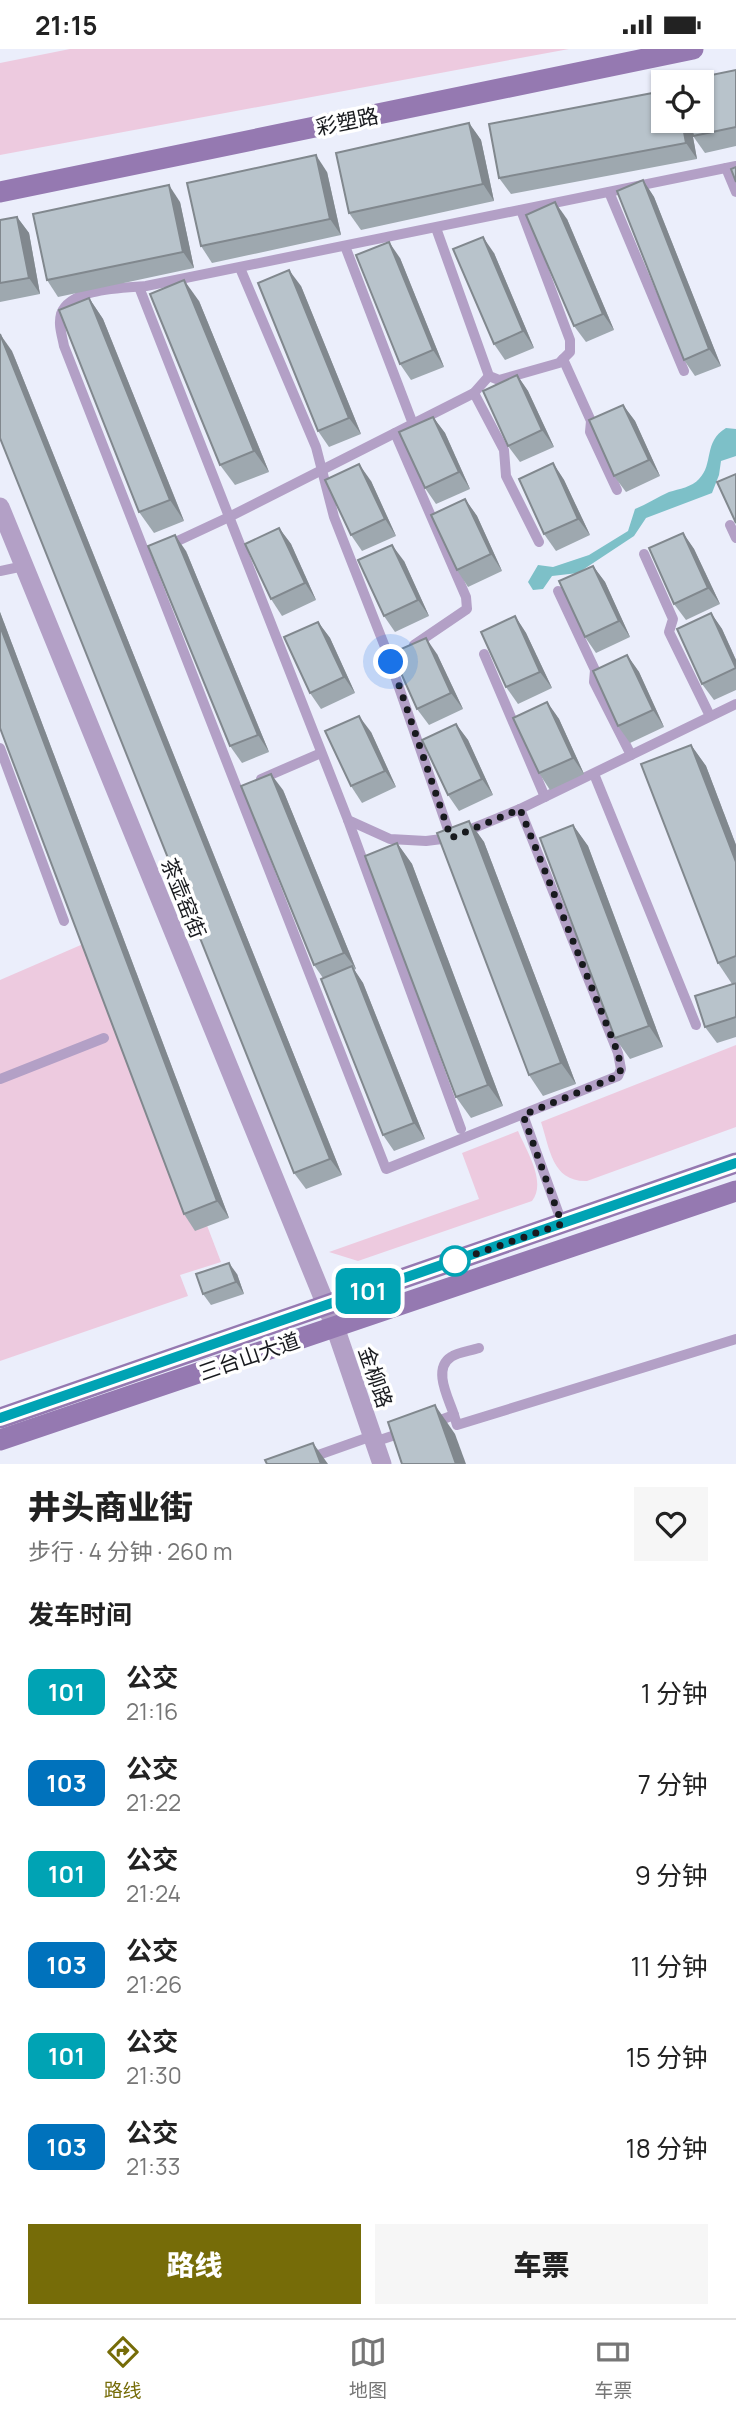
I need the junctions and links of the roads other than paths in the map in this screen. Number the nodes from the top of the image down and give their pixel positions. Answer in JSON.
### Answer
{"nodes":[{"id":1,"x":693,"y":49,"type":"edge"},
{"id":2,"x":731,"y":167,"type":"edge"},
{"id":3,"x":0,"y":192,"type":"edge"},
{"id":4,"x":609,"y":192,"type":"junction"},
{"id":5,"x":736,"y":192,"type":"edge"},
{"id":6,"x":522,"y":210,"type":"junction"},
{"id":7,"x":436,"y":228,"type":"junction"},
{"id":8,"x":345,"y":246,"type":"junction"},
{"id":9,"x":240,"y":268,"type":"junction"},
{"id":10,"x":139,"y":287,"type":"junction"},
{"id":11,"x":564,"y":359,"type":"junction"},
{"id":12,"x":684,"y":370,"type":"edge"},
{"id":13,"x":489,"y":376,"type":"junction"},
{"id":14,"x":474,"y":393,"type":"junction"},
{"id":15,"x":413,"y":424,"type":"junction"},
{"id":16,"x":395,"y":433,"type":"junction"},
{"id":17,"x":322,"y":470,"type":"junction"},
{"id":18,"x":617,"y":490,"type":"edge"},
{"id":19,"x":0,"y":507,"type":"edge"},
{"id":20,"x":229,"y":517,"type":"junction"},
{"id":21,"x":730,"y":525,"type":"edge"},
{"id":22,"x":736,"y":538,"type":"edge"},
{"id":23,"x":539,"y":542,"type":"edge"},
{"id":24,"x":644,"y":554,"type":"dead end"},
{"id":25,"x":146,"y":555,"type":"junction"},
{"id":26,"x":24,"y":566,"type":"junction"},
{"id":27,"x":0,"y":571,"type":"edge"},
{"id":28,"x":558,"y":591,"type":"edge"},
{"id":29,"x":484,"y":655,"type":"edge"},
{"id":30,"x":391,"y":662,"type":"junction"},
{"id":31,"x":736,"y":704,"type":"edge"},
{"id":32,"x":710,"y":716,"type":"junction"},
{"id":33,"x":0,"y":748,"type":"edge"},
{"id":34,"x":321,"y":753,"type":"junction"},
{"id":35,"x":631,"y":755,"type":"junction"},
{"id":36,"x":594,"y":774,"type":"junction"},
{"id":37,"x":238,"y":789,"type":"junction"},
{"id":38,"x":545,"y":797,"type":"junction"},
{"id":39,"x":520,"y":809,"type":"junction"},
{"id":40,"x":348,"y":820,"type":"junction"},
{"id":41,"x":451,"y":838,"type":"junction"},
{"id":42,"x":64,"y":921,"type":"edge"},
{"id":43,"x":696,"y":1025,"type":"edge"},
{"id":44,"x":104,"y":1038,"type":"dead end"},
{"id":45,"x":0,"y":1079,"type":"edge"},
{"id":46,"x":523,"y":1115,"type":"junction"},
{"id":47,"x":461,"y":1129,"type":"dead end"},
{"id":48,"x":736,"y":1163,"type":"edge"},
{"id":49,"x":736,"y":1191,"type":"edge"},
{"id":50,"x":562,"y":1224,"type":"junction"},
{"id":51,"x":326,"y":1306,"type":"junction"},
{"id":52,"x":335,"y":1327,"type":"junction"},
{"id":53,"x":736,"y":1339,"type":"edge"},
{"id":54,"x":479,"y":1348,"type":"dead end"},
{"id":55,"x":454,"y":1415,"type":"junction"},
{"id":56,"x":0,"y":1418,"type":"edge"},
{"id":57,"x":373,"y":1439,"type":"junction"},
{"id":58,"x":0,"y":1440,"type":"edge"},
{"id":59,"x":293,"y":1464,"type":"edge"},
{"id":60,"x":382,"y":1464,"type":"edge"}],
"edges":[{"from":1,"to":3,"type":"main road","name":"彩塑路"},
{"from":2,"to":4,"type":"lane"},
{"from":2,"to":5,"type":"lane"},
{"from":4,"to":6,"type":"lane"},
{"from":4,"to":12,"type":"lane"},
{"from":6,"to":7,"type":"lane"},
{"from":6,"to":11,"type":"lane"},
{"from":7,"to":8,"type":"lane"},
{"from":7,"to":13,"type":"lane"},
{"from":8,"to":9,"type":"lane"},
{"from":8,"to":15,"type":"lane"},
{"from":9,"to":10,"type":"lane"},
{"from":9,"to":17,"type":"lane"},
{"from":10,"to":20,"type":"lane"},
{"from":10,"to":25,"type":"lane"},
{"from":11,"to":13,"type":"lane"},
{"from":11,"to":18,"type":"lane"},
{"from":13,"to":14,"type":"lane"},
{"from":14,"to":15,"type":"lane"},
{"from":14,"to":23,"type":"lane"},
{"from":15,"to":16,"type":"lane"},
{"from":16,"to":17,"type":"lane"},
{"from":16,"to":30,"type":"lane"},
{"from":17,"to":20,"type":"lane"},
{"from":17,"to":30,"type":"lane"},
{"from":19,"to":26,"type":"street","name":"茶壶窑街"},
{"from":20,"to":25,"type":"lane"},
{"from":20,"to":34,"type":"lane"},
{"from":21,"to":22,"type":"lane"},
{"from":24,"to":32,"type":"lane"},
{"from":25,"to":37,"type":"lane"},
{"from":26,"to":27,"type":"lane"},
{"from":26,"to":51,"type":"street","name":"茶壶窑街"},
{"from":28,"to":35,"type":"lane"},
{"from":29,"to":38,"type":"lane"},
{"from":30,"to":41,"type":"lane"},
{"from":31,"to":32,"type":"lane"},
{"from":32,"to":35,"type":"lane"},
{"from":33,"to":42,"type":"lane"},
{"from":34,"to":37,"type":"lane"},
{"from":34,"to":40,"type":"lane"},
{"from":35,"to":36,"type":"lane"},
{"from":36,"to":38,"type":"lane"},
{"from":36,"to":43,"type":"lane"},
{"from":37,"to":46,"type":"lane"},
{"from":38,"to":39,"type":"lane"},
{"from":39,"to":41,"type":"lane"},
{"from":39,"to":46,"type":"lane"},
{"from":40,"to":41,"type":"lane"},
{"from":40,"to":47,"type":"lane"},
{"from":44,"to":45,"type":"lane"},
{"from":46,"to":50,"type":"lane"},
{"from":48,"to":50,"type":"main road","name":"三台山大道"},
{"from":49,"to":52,"type":"main road","name":"三台山大道"},
{"from":50,"to":51,"type":"main road","name":"三台山大道"},
{"from":51,"to":52,"type":"street","name":"金柳路"},
{"from":51,"to":56,"type":"main road","name":"三台山大道"},
{"from":52,"to":57,"type":"street","name":"金柳路"},
{"from":52,"to":58,"type":"main road","name":"三台山大道"},
{"from":53,"to":55,"type":"lane"},
{"from":54,"to":55,"type":"lane"},
{"from":55,"to":57,"type":"lane"},
{"from":57,"to":59,"type":"lane"},
{"from":57,"to":60,"type":"street","name":"金柳路"}]}
